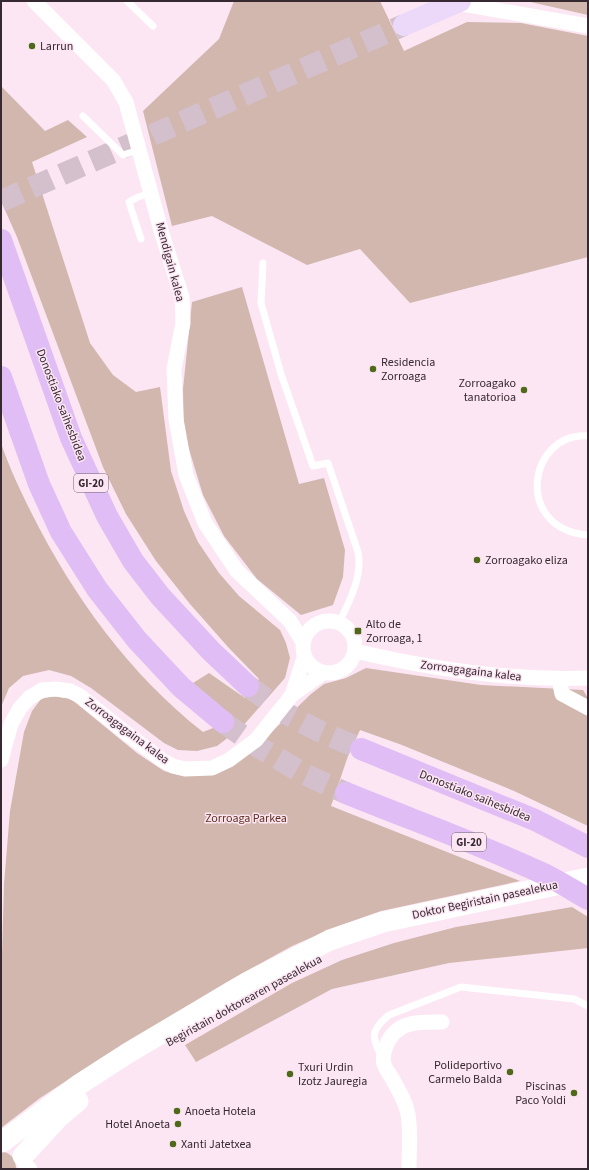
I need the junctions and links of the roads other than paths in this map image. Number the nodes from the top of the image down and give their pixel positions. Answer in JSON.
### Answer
{"nodes":[{"id":1,"x":127,"y":1,"type":"edge"},
{"id":2,"x":426,"y":1,"type":"edge"},
{"id":3,"x":447,"y":1,"type":"edge"},
{"id":4,"x":460,"y":1,"type":"edge"},
{"id":5,"x":39,"y":2,"type":"edge"},
{"id":6,"x":152,"y":26,"type":"dead end"},
{"id":7,"x":588,"y":26,"type":"edge"},
{"id":8,"x":83,"y":116,"type":"dead end"},
{"id":9,"x":139,"y":150,"type":"junction"},
{"id":10,"x":151,"y":193,"type":"junction"},
{"id":11,"x":141,"y":239,"type":"dead end"},
{"id":12,"x":1,"y":240,"type":"edge"},
{"id":13,"x":263,"y":263,"type":"dead end"},
{"id":14,"x":1,"y":377,"type":"edge"},
{"id":15,"x":588,"y":436,"type":"edge"},
{"id":16,"x":588,"y":535,"type":"edge"},
{"id":17,"x":290,"y":621,"type":"junction"},
{"id":18,"x":339,"y":623,"type":"junction"},
{"id":19,"x":316,"y":624,"type":"junction"},
{"id":20,"x":303,"y":642,"type":"junction"},
{"id":21,"x":355,"y":651,"type":"junction"},
{"id":22,"x":304,"y":658,"type":"junction"},
{"id":23,"x":324,"y":673,"type":"junction"},
{"id":24,"x":588,"y":678,"type":"edge"},
{"id":25,"x":559,"y":679,"type":"junction"},
{"id":26,"x":248,"y":686,"type":"tunnel mouth"},
{"id":27,"x":292,"y":695,"type":"junction"},
{"id":28,"x":588,"y":708,"type":"edge"},
{"id":29,"x":223,"y":722,"type":"tunnel mouth"},
{"id":30,"x":360,"y":749,"type":"tunnel mouth"},
{"id":31,"x":1,"y":760,"type":"edge"},
{"id":32,"x":346,"y":793,"type":"tunnel mouth"},
{"id":33,"x":588,"y":847,"type":"edge"},
{"id":34,"x":588,"y":878,"type":"edge"},
{"id":35,"x":588,"y":890,"type":"edge"},
{"id":36,"x":518,"y":899,"type":"junction"},
{"id":37,"x":588,"y":899,"type":"edge"},
{"id":38,"x":383,"y":922,"type":"joint"},
{"id":39,"x":588,"y":1006,"type":"edge"},
{"id":40,"x":442,"y":1022,"type":"dead end"},
{"id":41,"x":384,"y":1064,"type":"junction"},
{"id":42,"x":2,"y":1142,"type":"edge"},
{"id":43,"x":26,"y":1165,"type":"edge"},
{"id":44,"x":409,"y":1169,"type":"edge"}],
"edges":[{"from":1,"to":6,"type":"lane"},
{"from":2,"to":4,"type":"main road"},
{"from":3,"to":7,"type":"street"},
{"from":5,"to":9,"type":"street","name":"Mendigain kalea"},
{"from":8,"to":9,"type":"lane"},
{"from":9,"to":10,"type":"street","name":"Mendigain kalea"},
{"from":10,"to":11,"type":"lane"},
{"from":10,"to":17,"type":"street","name":"Mendigain kalea"},
{"from":12,"to":26,"type":"highway","name":"Donostiako saihesbidea","number":"GI-20"},
{"from":13,"to":18,"type":"lane"},
{"from":14,"to":29,"type":"highway"},
{"from":15,"to":16,"type":"lane"},
{"from":17,"to":19,"type":"street"},
{"from":17,"to":20,"type":"street","name":"Mendigain kalea"},
{"from":18,"to":19,"type":"street"},
{"from":18,"to":21,"type":"street"},
{"from":19,"to":20,"type":"street"},
{"from":20,"to":22,"type":"street"},
{"from":21,"to":23,"type":"street"},
{"from":21,"to":25,"type":"street","name":"Zorroagagaina kalea"},
{"from":22,"to":23,"type":"street"},
{"from":22,"to":27,"type":"street","name":"Zorroagagaina kalea"},
{"from":23,"to":27,"type":"street","name":"Zorroagagaina kalea"},
{"from":24,"to":25,"type":"street","name":"Zorroagagaina kalea"},
{"from":25,"to":28,"type":"street"},
{"from":27,"to":31,"type":"street","name":"Zorroagagaina kalea"},
{"from":30,"to":33,"type":"highway","name":"Donostiako saihesbidea"},
{"from":32,"to":37,"type":"highway","number":"GI-20"},
{"from":34,"to":36,"type":"main road","name":"Doktor Begiristain pasealekua"},
{"from":35,"to":36,"type":"main road","name":"Doktor Begiristain pasealekua"},
{"from":36,"to":38,"type":"main road","name":"Doktor Begiristain pasealekua"},
{"from":36,"to":43,"type":"main road","name":"Begiristain doktorearen pasealekua"},
{"from":38,"to":42,"type":"main road","name":"Begiristain doktorearen pasealekua"},
{"from":39,"to":41,"type":"lane"},
{"from":40,"to":41,"type":"street"},
{"from":41,"to":44,"type":"street"},
{"from":42,"to":43,"type":"main road"}]}
